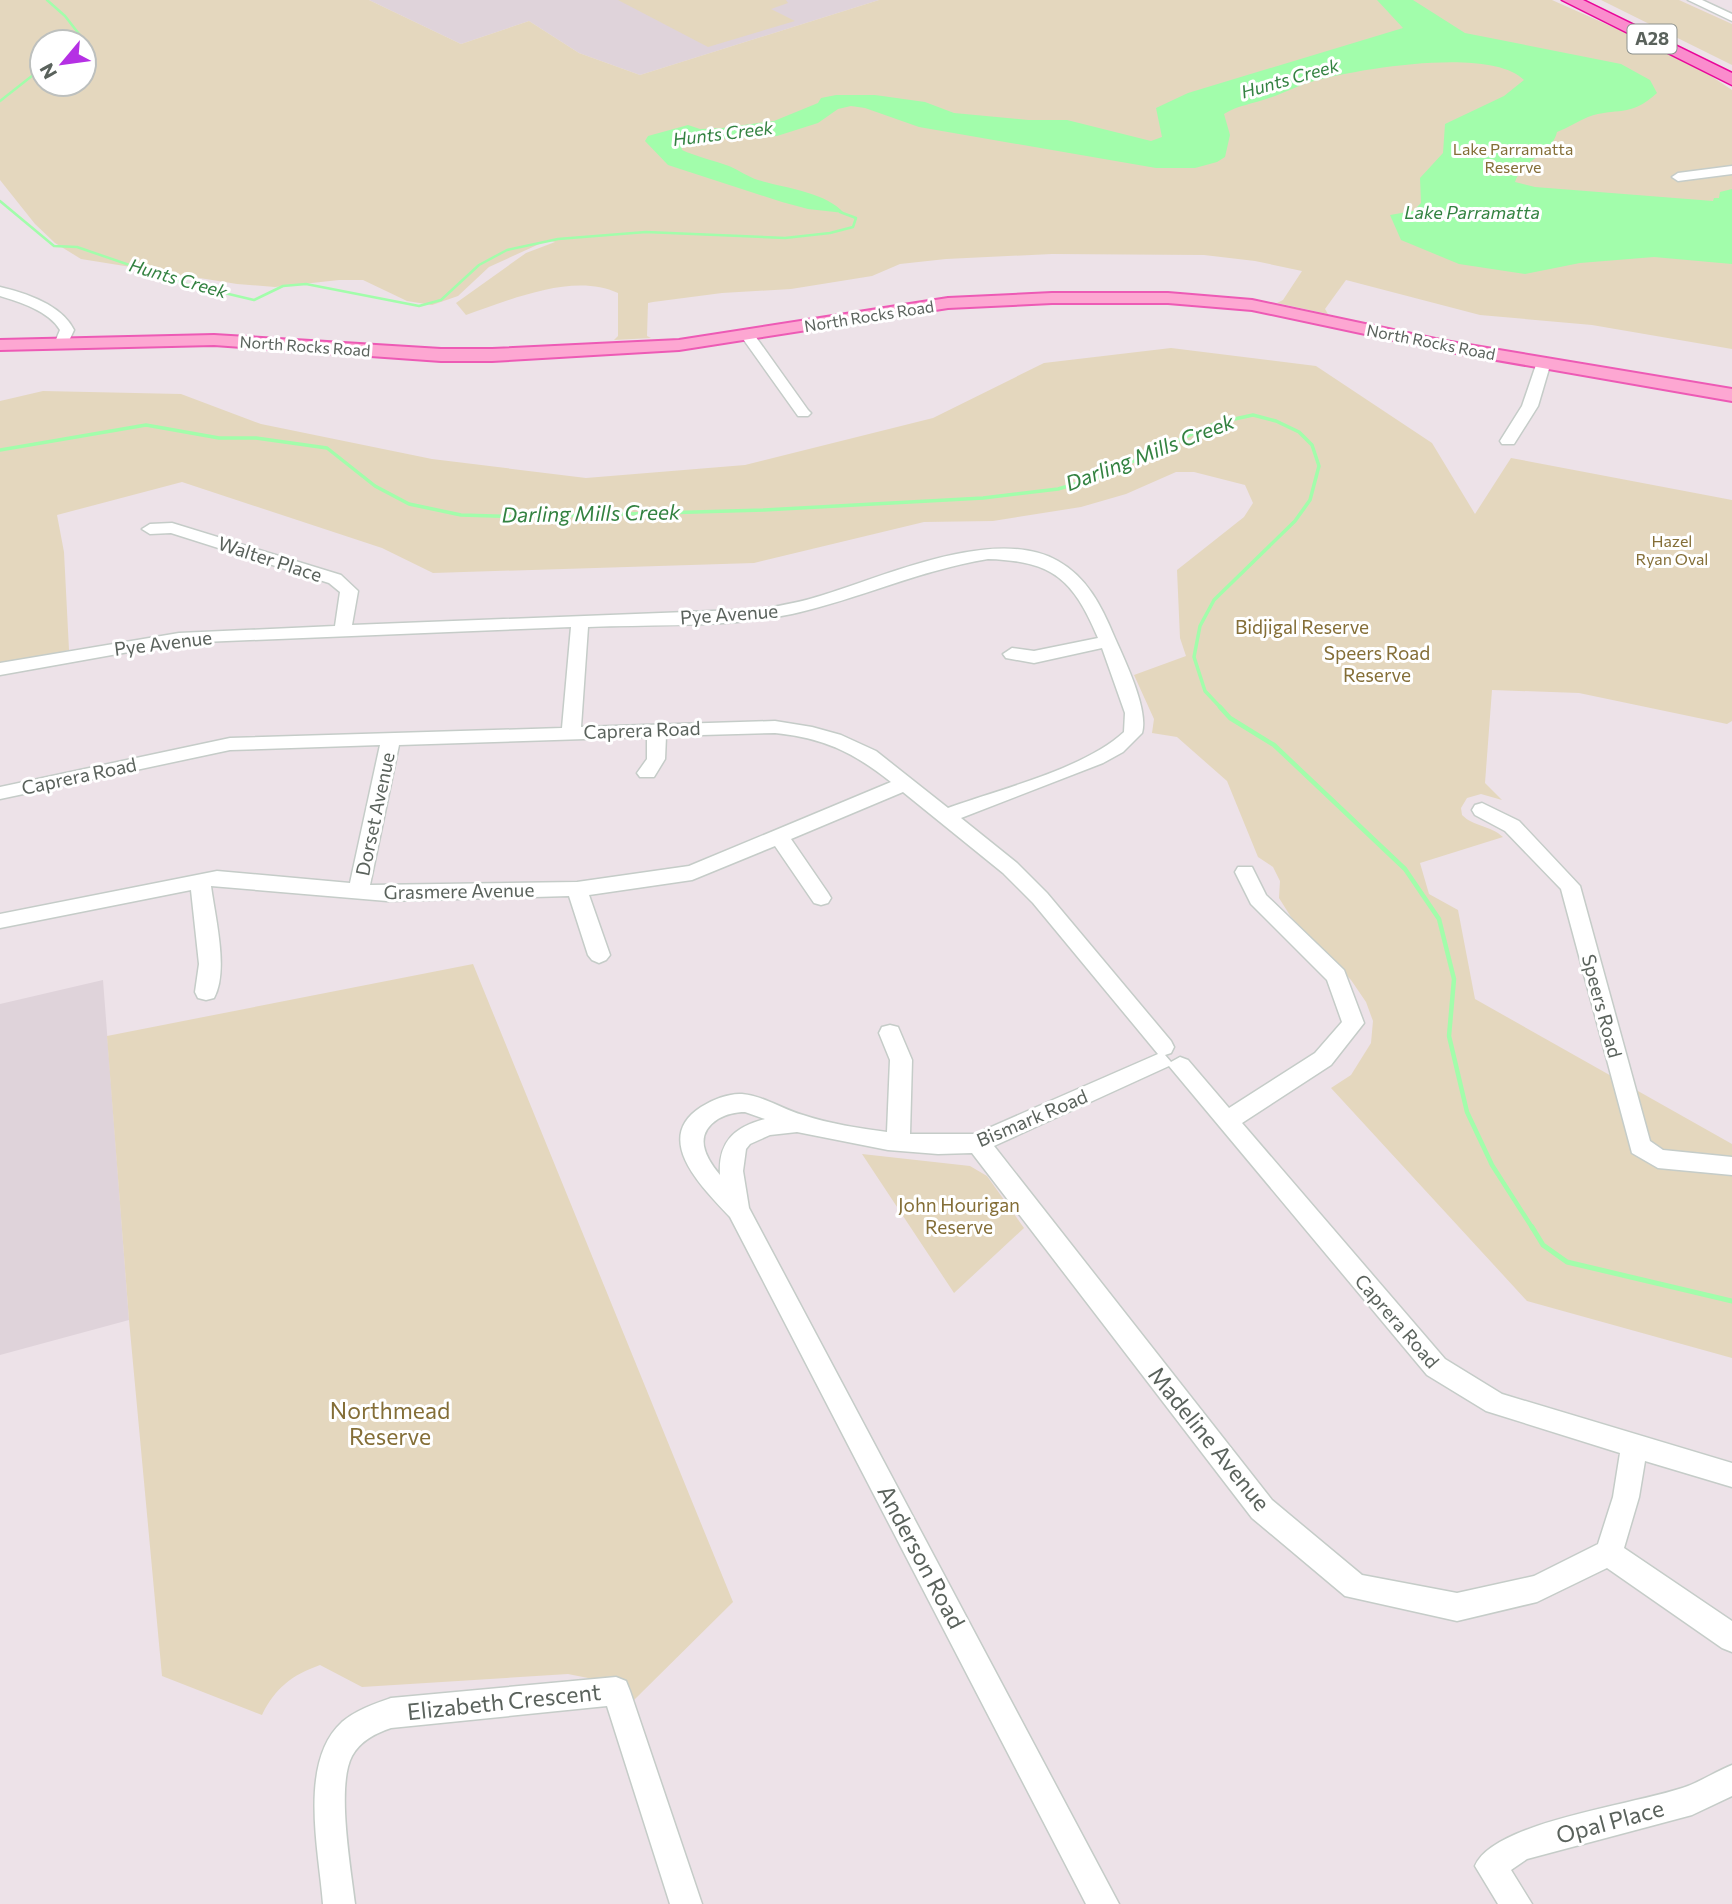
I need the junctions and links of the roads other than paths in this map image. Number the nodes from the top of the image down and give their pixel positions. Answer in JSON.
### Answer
{"nodes":[{"id":1,"x":1570,"y":0,"type":"edge"},
{"id":2,"x":1587,"y":0,"type":"edge"},
{"id":3,"x":1693,"y":0,"type":"edge"},
{"id":4,"x":1732,"y":18,"type":"edge"},
{"id":5,"x":1732,"y":71,"type":"edge"},
{"id":6,"x":1732,"y":80,"type":"edge"},
{"id":7,"x":1732,"y":170,"type":"edge"},
{"id":8,"x":1678,"y":177,"type":"dead end"},
{"id":9,"x":0,"y":291,"type":"edge"},
{"id":10,"x":748,"y":336,"type":"junction"},
{"id":11,"x":62,"y":342,"type":"junction"},
{"id":12,"x":0,"y":345,"type":"edge"},
{"id":13,"x":1544,"y":362,"type":"junction"},
{"id":14,"x":1732,"y":395,"type":"edge"},
{"id":15,"x":803,"y":414,"type":"dead end"},
{"id":16,"x":1508,"y":441,"type":"dead end"},
{"id":17,"x":150,"y":529,"type":"dead end"},
{"id":18,"x":580,"y":621,"type":"junction"},
{"id":19,"x":343,"y":629,"type":"junction"},
{"id":20,"x":1106,"y":642,"type":"junction"},
{"id":21,"x":1012,"y":654,"type":"dead end"},
{"id":22,"x":0,"y":669,"type":"edge"},
{"id":23,"x":657,"y":730,"type":"junction"},
{"id":24,"x":571,"y":733,"type":"junction"},
{"id":25,"x":391,"y":737,"type":"junction"},
{"id":26,"x":647,"y":773,"type":"dead end"},
{"id":27,"x":905,"y":784,"type":"junction"},
{"id":28,"x":0,"y":793,"type":"edge"},
{"id":29,"x":1482,"y":810,"type":"dead end"},
{"id":30,"x":947,"y":816,"type":"junction"},
{"id":31,"x":779,"y":837,"type":"junction"},
{"id":32,"x":1245,"y":872,"type":"dead end"},
{"id":33,"x":200,"y":881,"type":"junction"},
{"id":34,"x":577,"y":888,"type":"junction"},
{"id":35,"x":359,"y":890,"type":"junction"},
{"id":36,"x":821,"y":898,"type":"dead end"},
{"id":37,"x":0,"y":921,"type":"edge"},
{"id":38,"x":598,"y":955,"type":"dead end"},
{"id":39,"x":206,"y":992,"type":"dead end"},
{"id":40,"x":890,"y":1033,"type":"dead end"},
{"id":41,"x":1167,"y":1058,"type":"junction"},
{"id":42,"x":1229,"y":1120,"type":"junction"},
{"id":43,"x":799,"y":1123,"type":"junction"},
{"id":44,"x":898,"y":1142,"type":"junction"},
{"id":45,"x":978,"y":1143,"type":"junction"},
{"id":46,"x":1732,"y":1166,"type":"edge"},
{"id":47,"x":737,"y":1210,"type":"junction"},
{"id":48,"x":1634,"y":1445,"type":"junction"},
{"id":49,"x":1732,"y":1475,"type":"edge"},
{"id":50,"x":1609,"y":1553,"type":"junction"},
{"id":51,"x":1732,"y":1638,"type":"edge"},
{"id":52,"x":1732,"y":1780,"type":"edge"},
{"id":53,"x":339,"y":1904,"type":"edge"},
{"id":54,"x":685,"y":1904,"type":"edge"},
{"id":55,"x":1103,"y":1904,"type":"edge"},
{"id":56,"x":1516,"y":1904,"type":"edge"}],
"edges":[{"from":1,"to":6,"type":"highway","number":"A28"},
{"from":2,"to":5,"type":"highway","number":"A28"},
{"from":3,"to":4,"type":"street"},
{"from":7,"to":8,"type":"street"},
{"from":9,"to":11,"type":"street"},
{"from":10,"to":11,"type":"main road","name":"North Rocks Road"},
{"from":10,"to":13,"type":"main road","name":"North Rocks Road"},
{"from":10,"to":15,"type":"street"},
{"from":11,"to":12,"type":"main road","name":"North Rocks Road"},
{"from":13,"to":14,"type":"main road","name":"North Rocks Road"},
{"from":13,"to":16,"type":"street"},
{"from":17,"to":19,"type":"street","name":"Walter Place"},
{"from":18,"to":19,"type":"street","name":"Pye Avenue"},
{"from":18,"to":20,"type":"street","name":"Pye Avenue"},
{"from":18,"to":24,"type":"street"},
{"from":19,"to":22,"type":"street","name":"Pye Avenue"},
{"from":20,"to":21,"type":"street"},
{"from":20,"to":30,"type":"street","name":"Pye Avenue"},
{"from":23,"to":24,"type":"street","name":"Caprera Road"},
{"from":23,"to":26,"type":"street"},
{"from":23,"to":27,"type":"street","name":"Caprera Road"},
{"from":24,"to":25,"type":"street","name":"Caprera Road"},
{"from":25,"to":28,"type":"street","name":"Caprera Road"},
{"from":25,"to":35,"type":"street","name":"Dorset Avenue"},
{"from":27,"to":30,"type":"street","name":"Caprera Road"},
{"from":27,"to":31,"type":"street","name":"Grasmere Avenue"},
{"from":29,"to":46,"type":"street","name":"Speers Road"},
{"from":30,"to":41,"type":"street","name":"Caprera Road"},
{"from":31,"to":34,"type":"street","name":"Grasmere Avenue"},
{"from":31,"to":36,"type":"street"},
{"from":32,"to":42,"type":"street"},
{"from":33,"to":35,"type":"street","name":"Grasmere Avenue"},
{"from":33,"to":37,"type":"street","name":"Grasmere Avenue"},
{"from":33,"to":39,"type":"street"},
{"from":34,"to":35,"type":"street","name":"Grasmere Avenue"},
{"from":34,"to":38,"type":"street"},
{"from":40,"to":44,"type":"street"},
{"from":41,"to":42,"type":"street","name":"Caprera Road"},
{"from":41,"to":45,"type":"street","name":"Bismark Road"},
{"from":42,"to":48,"type":"street","name":"Caprera Road"},
{"from":43,"to":44,"type":"street","name":"Anderson Road"},
{"from":43,"to":47,"type":"street","name":"Anderson Road"},
{"from":43,"to":47,"type":"street","name":"Anderson Road"},
{"from":44,"to":45,"type":"street","name":"Bismark Road"},
{"from":45,"to":50,"type":"street","name":"Madeline Avenue"},
{"from":47,"to":55,"type":"street","name":"Anderson Road"},
{"from":48,"to":49,"type":"street","name":"Caprera Road"},
{"from":48,"to":50,"type":"street"},
{"from":50,"to":51,"type":"street"},
{"from":52,"to":56,"type":"street","name":"Opal Place"},
{"from":53,"to":54,"type":"street","name":"Elizabeth Crescent"}]}
